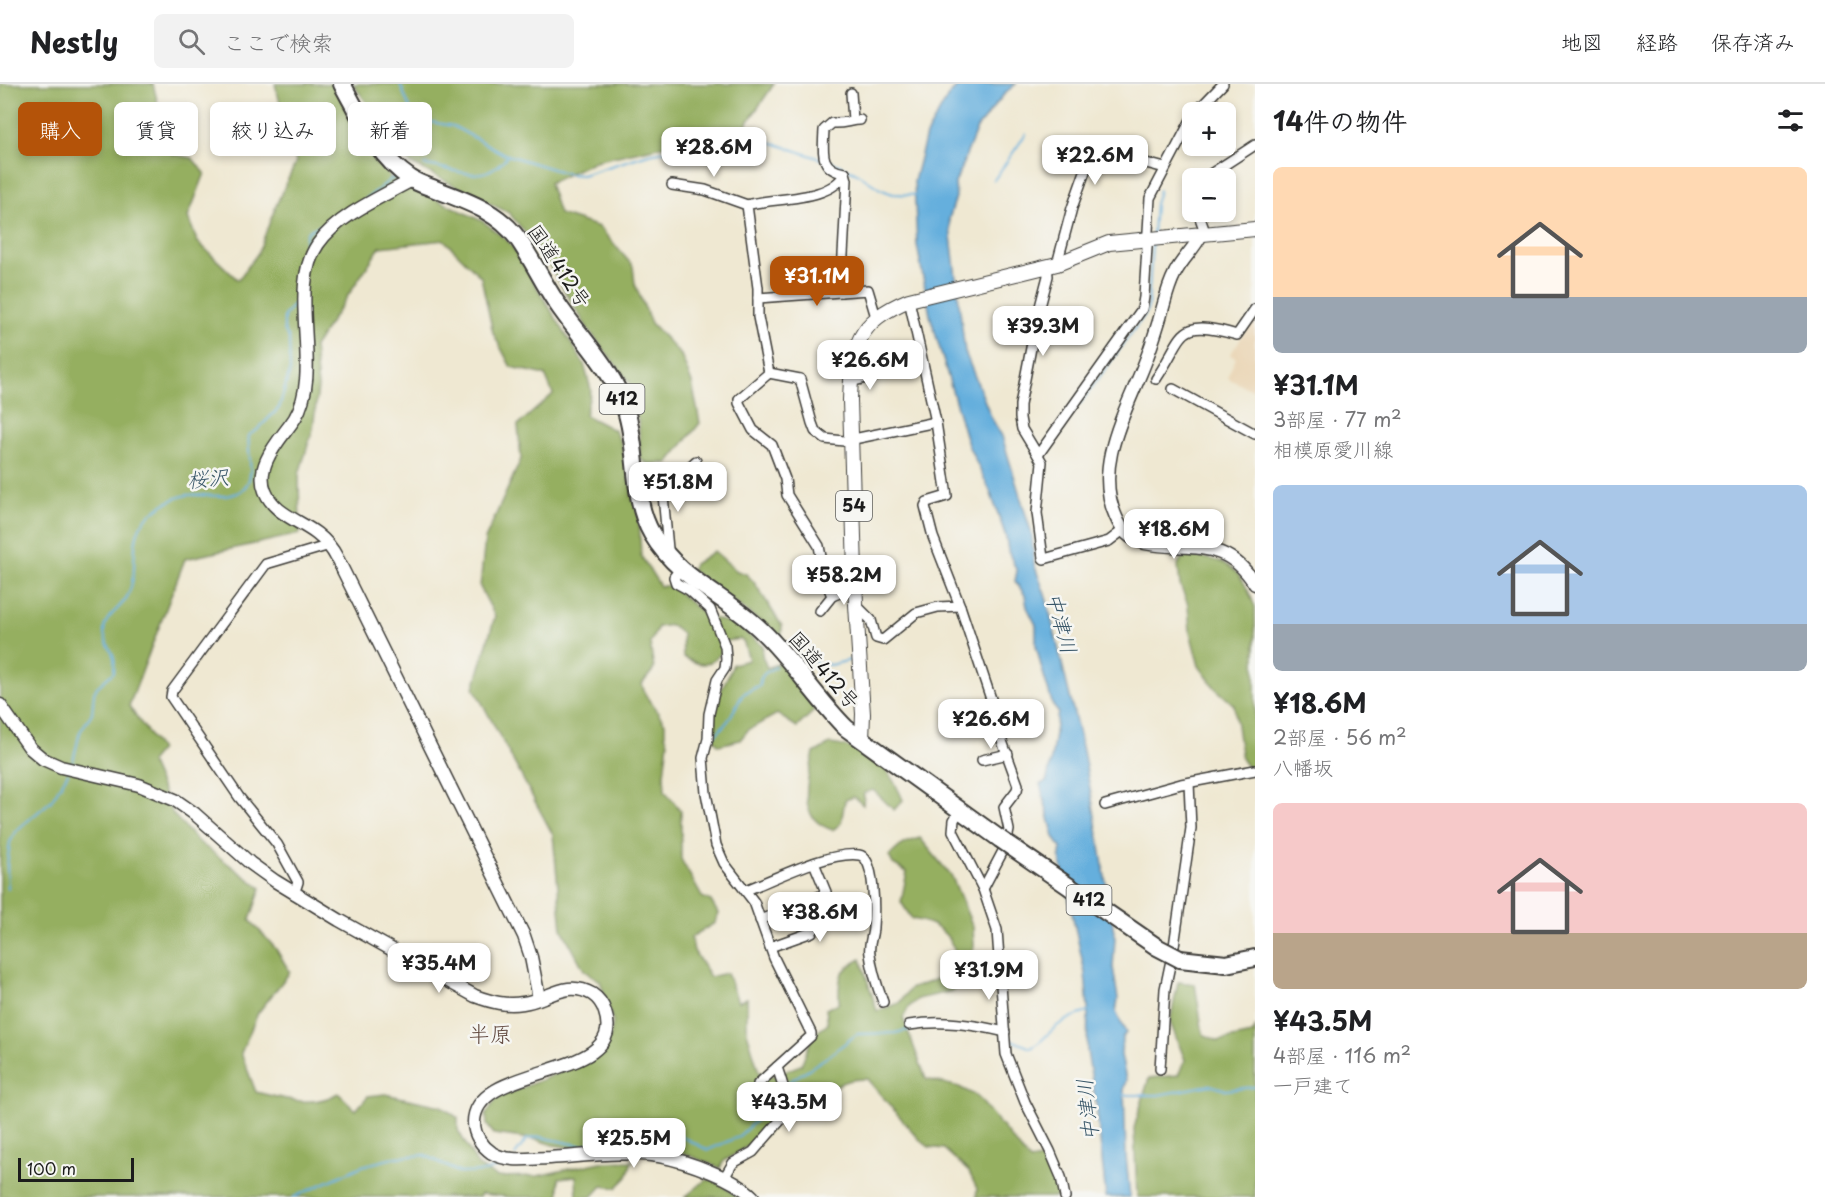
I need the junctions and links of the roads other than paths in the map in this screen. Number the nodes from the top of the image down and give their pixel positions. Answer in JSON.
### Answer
{"nodes":[{"id":1,"x":342,"y":84,"type":"edge"},
{"id":2,"x":1223,"y":84,"type":"edge"},
{"id":3,"x":854,"y":96,"type":"dead end"},
{"id":4,"x":1206,"y":102,"type":"edge"},
{"id":5,"x":1182,"y":137,"type":"edge"},
{"id":6,"x":1255,"y":145,"type":"edge"},
{"id":7,"x":1166,"y":168,"type":"junction"},
{"id":8,"x":1220,"y":168,"type":"edge"},
{"id":9,"x":845,"y":173,"type":"junction"},
{"id":10,"x":412,"y":180,"type":"junction"},
{"id":11,"x":672,"y":185,"type":"dead end"},
{"id":12,"x":747,"y":205,"type":"junction"},
{"id":13,"x":1200,"y":222,"type":"edge"},
{"id":14,"x":1255,"y":229,"type":"edge"},
{"id":15,"x":1203,"y":235,"type":"junction"},
{"id":16,"x":1147,"y":239,"type":"junction"},
{"id":17,"x":1052,"y":265,"type":"junction"},
{"id":18,"x":841,"y":292,"type":"junction"},
{"id":19,"x":758,"y":298,"type":"junction"},
{"id":20,"x":909,"y":300,"type":"junction"},
{"id":21,"x":1255,"y":309,"type":"edge"},
{"id":22,"x":876,"y":317,"type":"junction"},
{"id":23,"x":769,"y":373,"type":"junction"},
{"id":24,"x":883,"y":374,"type":"dead end"},
{"id":25,"x":1156,"y":379,"type":"dead end"},
{"id":26,"x":850,"y":382,"type":"junction"},
{"id":27,"x":1173,"y":389,"type":"dead end"},
{"id":28,"x":936,"y":422,"type":"junction"},
{"id":29,"x":1255,"y":434,"type":"edge"},
{"id":30,"x":852,"y":439,"type":"junction"},
{"id":31,"x":1038,"y":455,"type":"junction"},
{"id":32,"x":696,"y":461,"type":"dead end"},
{"id":33,"x":1122,"y":531,"type":"junction"},
{"id":34,"x":330,"y":545,"type":"junction"},
{"id":35,"x":663,"y":553,"type":"junction"},
{"id":36,"x":1249,"y":567,"type":"edge"},
{"id":37,"x":680,"y":569,"type":"junction"},
{"id":38,"x":1255,"y":584,"type":"edge"},
{"id":39,"x":856,"y":586,"type":"junction"},
{"id":40,"x":832,"y":596,"type":"junction"},
{"id":41,"x":856,"y":605,"type":"junction"},
{"id":42,"x":960,"y":606,"type":"junction"},
{"id":43,"x":820,"y":611,"type":"dead end"},
{"id":44,"x":0,"y":705,"type":"edge"},
{"id":45,"x":862,"y":740,"type":"junction"},
{"id":46,"x":1008,"y":754,"type":"junction"},
{"id":47,"x":982,"y":760,"type":"dead end"},
{"id":48,"x":1255,"y":770,"type":"edge"},
{"id":49,"x":1189,"y":783,"type":"junction"},
{"id":50,"x":1105,"y":805,"type":"dead end"},
{"id":51,"x":960,"y":810,"type":"junction"},
{"id":52,"x":814,"y":864,"type":"junction"},
{"id":53,"x":746,"y":890,"type":"junction"},
{"id":54,"x":983,"y":890,"type":"junction"},
{"id":55,"x":294,"y":894,"type":"junction"},
{"id":56,"x":804,"y":904,"type":"junction"},
{"id":57,"x":760,"y":920,"type":"junction"},
{"id":58,"x":770,"y":948,"type":"junction"},
{"id":59,"x":1255,"y":958,"type":"edge"},
{"id":60,"x":539,"y":998,"type":"junction"},
{"id":61,"x":883,"y":1002,"type":"dead end"},
{"id":62,"x":909,"y":1025,"type":"dead end"},
{"id":63,"x":1005,"y":1032,"type":"junction"},
{"id":64,"x":777,"y":1067,"type":"junction"},
{"id":65,"x":1160,"y":1069,"type":"dead end"},
{"id":66,"x":758,"y":1084,"type":"dead end"},
{"id":67,"x":786,"y":1103,"type":"junction"},
{"id":68,"x":808,"y":1106,"type":"dead end"},
{"id":69,"x":724,"y":1178,"type":"junction"},
{"id":70,"x":753,"y":1197,"type":"edge"},
{"id":71,"x":1065,"y":1197,"type":"edge"}],
"edges":[{"from":1,"to":10,"type":"highway","name":"国道412号","number":"412"},
{"from":2,"to":4,"type":"street"},
{"from":3,"to":9,"type":"street"},
{"from":5,"to":7,"type":"street"},
{"from":6,"to":8,"type":"street"},
{"from":7,"to":16,"type":"street"},
{"from":7,"to":17,"type":"street"},
{"from":9,"to":12,"type":"street"},
{"from":9,"to":18,"type":"street"},
{"from":10,"to":34,"type":"street"},
{"from":10,"to":35,"type":"highway","name":"国道412号","number":"412"},
{"from":11,"to":12,"type":"street"},
{"from":12,"to":19,"type":"street"},
{"from":13,"to":15,"type":"street"},
{"from":14,"to":15,"type":"main road","number":"54"},
{"from":15,"to":16,"type":"main road","number":"54"},
{"from":15,"to":33,"type":"street"},
{"from":16,"to":17,"type":"main road","number":"54"},
{"from":16,"to":31,"type":"street"},
{"from":17,"to":20,"type":"main road","number":"54"},
{"from":17,"to":31,"type":"street"},
{"from":18,"to":19,"type":"street"},
{"from":18,"to":22,"type":"street"},
{"from":19,"to":23,"type":"street"},
{"from":20,"to":22,"type":"main road","number":"54"},
{"from":20,"to":28,"type":"street"},
{"from":21,"to":25,"type":"street"},
{"from":22,"to":26,"type":"main road","number":"54"},
{"from":23,"to":30,"type":"street"},
{"from":23,"to":40,"type":"street"},
{"from":24,"to":26,"type":"street"},
{"from":26,"to":30,"type":"main road","number":"54"},
{"from":27,"to":29,"type":"street"},
{"from":28,"to":30,"type":"street"},
{"from":28,"to":42,"type":"street"},
{"from":30,"to":39,"type":"main road","number":"54"},
{"from":31,"to":33,"type":"street"},
{"from":32,"to":35,"type":"street"},
{"from":33,"to":36,"type":"street"},
{"from":34,"to":55,"type":"street"},
{"from":34,"to":60,"type":"street"},
{"from":35,"to":37,"type":"highway","name":"国道412号","number":"412"},
{"from":36,"to":38,"type":"street"},
{"from":37,"to":45,"type":"highway","name":"国道412号","number":"412"},
{"from":37,"to":53,"type":"street"},
{"from":39,"to":40,"type":"street"},
{"from":39,"to":41,"type":"main road","number":"54"},
{"from":40,"to":43,"type":"street"},
{"from":41,"to":42,"type":"street"},
{"from":41,"to":45,"type":"main road","number":"54"},
{"from":42,"to":46,"type":"street"},
{"from":44,"to":55,"type":"street"},
{"from":45,"to":51,"type":"highway","name":"国道412号","number":"412"},
{"from":46,"to":47,"type":"street"},
{"from":46,"to":54,"type":"street"},
{"from":48,"to":49,"type":"street"},
{"from":49,"to":50,"type":"street"},
{"from":49,"to":65,"type":"street"},
{"from":51,"to":54,"type":"street"},
{"from":51,"to":59,"type":"highway","name":"国道412号","number":"412","bridge":true},
{"from":52,"to":53,"type":"street"},
{"from":52,"to":56,"type":"street"},
{"from":52,"to":61,"type":"street"},
{"from":53,"to":57,"type":"street"},
{"from":54,"to":63,"type":"street"},
{"from":55,"to":60,"type":"street"},
{"from":56,"to":57,"type":"street"},
{"from":56,"to":58,"type":"street"},
{"from":57,"to":58,"type":"street"},
{"from":58,"to":64,"type":"street"},
{"from":60,"to":69,"type":"street"},
{"from":62,"to":63,"type":"street"},
{"from":63,"to":71,"type":"street"},
{"from":64,"to":66,"type":"street"},
{"from":64,"to":67,"type":"street"},
{"from":67,"to":68,"type":"street"},
{"from":67,"to":69,"type":"street"},
{"from":69,"to":70,"type":"street"}]}
